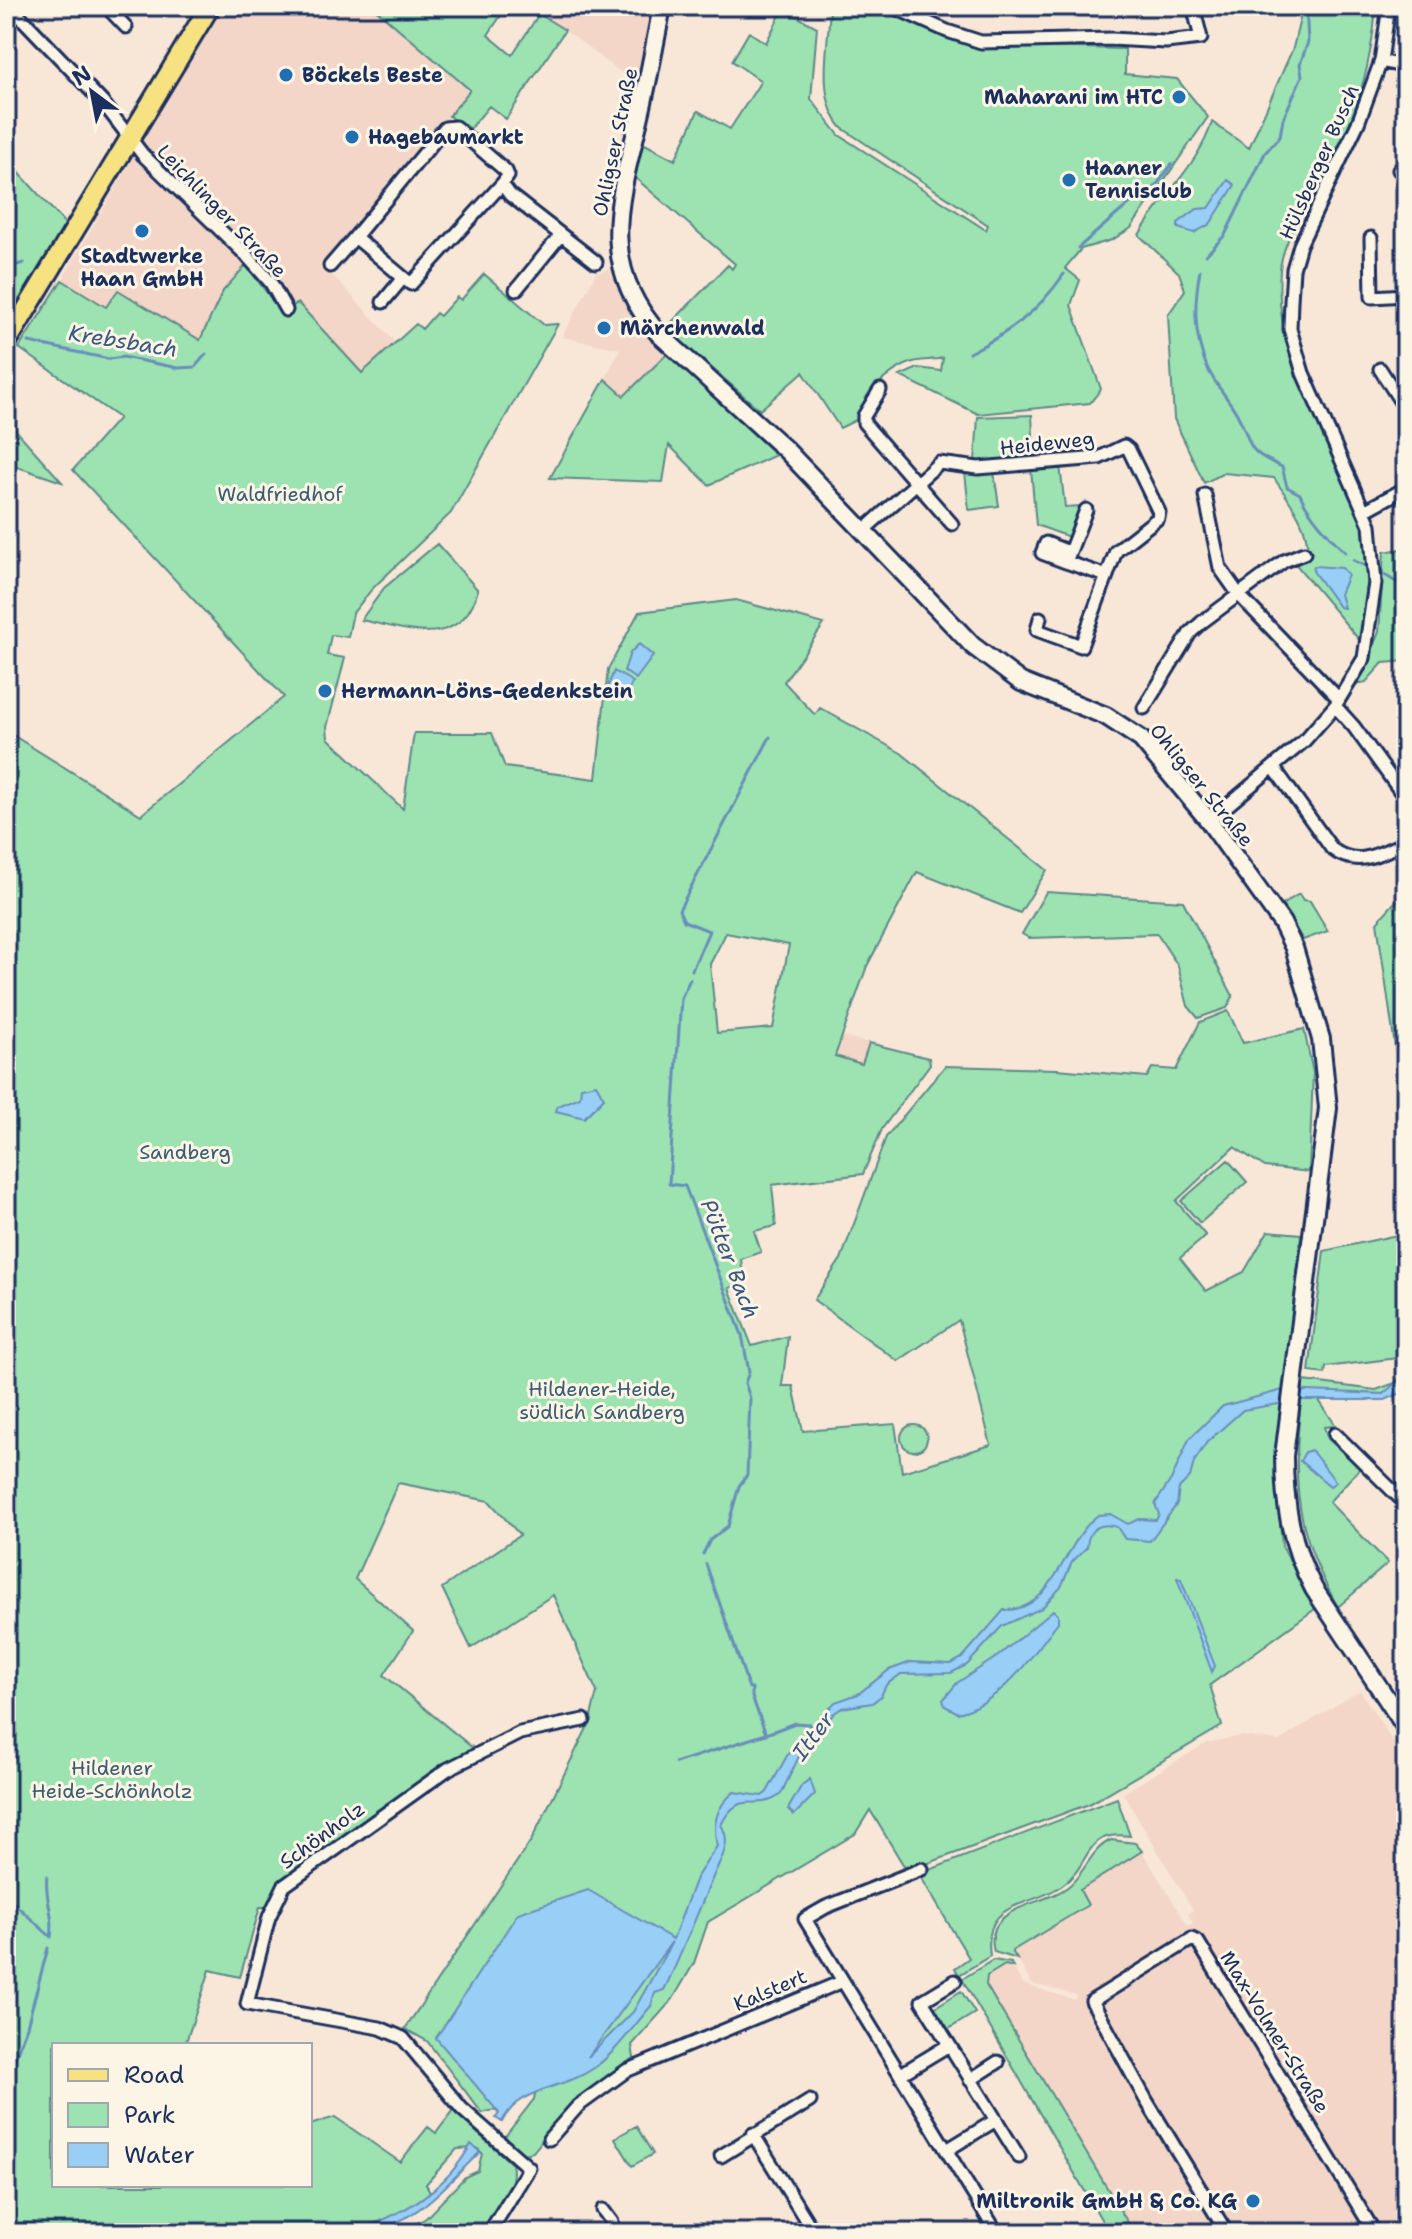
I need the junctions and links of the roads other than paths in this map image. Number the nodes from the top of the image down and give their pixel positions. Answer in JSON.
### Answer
{"nodes":[{"id":1,"x":10,"y":6,"type":"edge"},
{"id":2,"x":106,"y":6,"type":"edge"},
{"id":3,"x":210,"y":6,"type":"edge"},
{"id":4,"x":662,"y":6,"type":"edge"},
{"id":5,"x":891,"y":6,"type":"edge"},
{"id":6,"x":1193,"y":6,"type":"edge"},
{"id":7,"x":1389,"y":6,"type":"edge"},
{"id":8,"x":126,"y":27,"type":"dead end"},
{"id":9,"x":1381,"y":61,"type":"junction"},
{"id":10,"x":1406,"y":67,"type":"edge"},
{"id":11,"x":131,"y":138,"type":"junction"},
{"id":12,"x":502,"y":184,"type":"junction"},
{"id":13,"x":560,"y":236,"type":"junction"},
{"id":14,"x":355,"y":237,"type":"junction"},
{"id":15,"x":1371,"y":238,"type":"dead end"},
{"id":16,"x":596,"y":262,"type":"dead end"},
{"id":17,"x":330,"y":266,"type":"dead end"},
{"id":18,"x":403,"y":278,"type":"junction"},
{"id":19,"x":516,"y":290,"type":"dead end"},
{"id":20,"x":1406,"y":295,"type":"edge"},
{"id":21,"x":383,"y":302,"type":"dead end"},
{"id":22,"x":286,"y":310,"type":"dead end"},
{"id":23,"x":6,"y":343,"type":"edge"},
{"id":24,"x":1380,"y":369,"type":"dead end"},
{"id":25,"x":880,"y":390,"type":"dead end"},
{"id":26,"x":1406,"y":410,"type":"edge"},
{"id":27,"x":916,"y":484,"type":"junction"},
{"id":28,"x":1406,"y":488,"type":"edge"},
{"id":29,"x":1205,"y":495,"type":"dead end"},
{"id":30,"x":1086,"y":510,"type":"dead end"},
{"id":31,"x":1366,"y":510,"type":"junction"},
{"id":32,"x":952,"y":524,"type":"dead end"},
{"id":33,"x":864,"y":530,"type":"junction"},
{"id":34,"x":1304,"y":553,"type":"dead end"},
{"id":35,"x":1107,"y":576,"type":"junction"},
{"id":36,"x":1239,"y":595,"type":"junction"},
{"id":37,"x":1040,"y":618,"type":"dead end"},
{"id":38,"x":1337,"y":703,"type":"junction"},
{"id":39,"x":1144,"y":708,"type":"dead end"},
{"id":40,"x":1274,"y":768,"type":"junction"},
{"id":41,"x":1406,"y":799,"type":"edge"},
{"id":42,"x":1209,"y":821,"type":"junction"},
{"id":43,"x":1406,"y":842,"type":"edge"},
{"id":44,"x":1335,"y":1434,"type":"dead end"},
{"id":45,"x":1406,"y":1504,"type":"edge"},
{"id":46,"x":584,"y":1720,"type":"dead end"},
{"id":47,"x":1406,"y":1728,"type":"edge"},
{"id":48,"x":922,"y":1869,"type":"dead end"},
{"id":49,"x":955,"y":1981,"type":"dead end"},
{"id":50,"x":841,"y":1982,"type":"junction"},
{"id":51,"x":949,"y":2045,"type":"junction"},
{"id":52,"x":998,"y":2062,"type":"dead end"},
{"id":53,"x":901,"y":2074,"type":"junction"},
{"id":54,"x":970,"y":2080,"type":"junction"},
{"id":55,"x":810,"y":2101,"type":"dead end"},
{"id":56,"x":996,"y":2120,"type":"junction"},
{"id":57,"x":753,"y":2134,"type":"junction"},
{"id":58,"x":549,"y":2139,"type":"dead end"},
{"id":59,"x":947,"y":2150,"type":"junction"},
{"id":60,"x":721,"y":2156,"type":"dead end"},
{"id":61,"x":1019,"y":2157,"type":"dead end"},
{"id":62,"x":603,"y":2210,"type":"dead end"},
{"id":63,"x":489,"y":2233,"type":"edge"},
{"id":64,"x":613,"y":2233,"type":"edge"},
{"id":65,"x":814,"y":2233,"type":"edge"},
{"id":66,"x":997,"y":2233,"type":"edge"},
{"id":67,"x":1227,"y":2233,"type":"edge"},
{"id":68,"x":1375,"y":2233,"type":"edge"}],
"edges":[{"from":1,"to":11,"type":"street","name":"Leichlinger Straße"},
{"from":2,"to":8,"type":"street"},
{"from":3,"to":11,"type":"main road"},
{"from":4,"to":33,"type":"main road","name":"Ohligser Straße"},
{"from":5,"to":6,"type":"street"},
{"from":7,"to":9,"type":"street","name":"Hülsberger Busch"},
{"from":9,"to":10,"type":"street"},
{"from":9,"to":31,"type":"street","name":"Hülsberger Busch"},
{"from":11,"to":22,"type":"street","name":"Leichlinger Straße"},
{"from":11,"to":23,"type":"main road"},
{"from":12,"to":13,"type":"street"},
{"from":12,"to":14,"type":"street"},
{"from":12,"to":18,"type":"street"},
{"from":13,"to":16,"type":"street"},
{"from":13,"to":19,"type":"street"},
{"from":14,"to":17,"type":"street"},
{"from":14,"to":18,"type":"street"},
{"from":15,"to":20,"type":"street"},
{"from":18,"to":21,"type":"street"},
{"from":24,"to":26,"type":"street"},
{"from":25,"to":27,"type":"street"},
{"from":27,"to":32,"type":"street"},
{"from":27,"to":33,"type":"street","name":"Heideweg"},
{"from":27,"to":35,"type":"street","name":"Heideweg"},
{"from":28,"to":31,"type":"street"},
{"from":29,"to":36,"type":"street"},
{"from":30,"to":35,"type":"street"},
{"from":31,"to":38,"type":"street","name":"Hülsberger Busch"},
{"from":33,"to":42,"type":"main road","name":"Ohligser Straße"},
{"from":34,"to":36,"type":"street"},
{"from":35,"to":37,"type":"street","name":"Heideweg"},
{"from":36,"to":38,"type":"street"},
{"from":36,"to":39,"type":"street"},
{"from":38,"to":40,"type":"street","name":"Hülsberger Busch"},
{"from":38,"to":41,"type":"street"},
{"from":40,"to":42,"type":"street","name":"Hülsberger Busch"},
{"from":40,"to":43,"type":"street"},
{"from":42,"to":47,"type":"main road","name":"Ohligser Straße"},
{"from":44,"to":45,"type":"street"},
{"from":46,"to":63,"type":"street","name":"Schönholz"},
{"from":48,"to":50,"type":"street","name":"Kalstert"},
{"from":49,"to":51,"type":"street"},
{"from":50,"to":53,"type":"street"},
{"from":50,"to":58,"type":"street","name":"Kalstert"},
{"from":51,"to":53,"type":"street"},
{"from":51,"to":54,"type":"street"},
{"from":52,"to":54,"type":"street"},
{"from":53,"to":59,"type":"street"},
{"from":54,"to":56,"type":"street"},
{"from":55,"to":57,"type":"street"},
{"from":56,"to":59,"type":"street"},
{"from":56,"to":61,"type":"street"},
{"from":57,"to":60,"type":"street"},
{"from":57,"to":65,"type":"street"},
{"from":59,"to":66,"type":"street"},
{"from":62,"to":64,"type":"street"},
{"from":67,"to":68,"type":"street","name":"Max-Volmer-Straße"}]}
